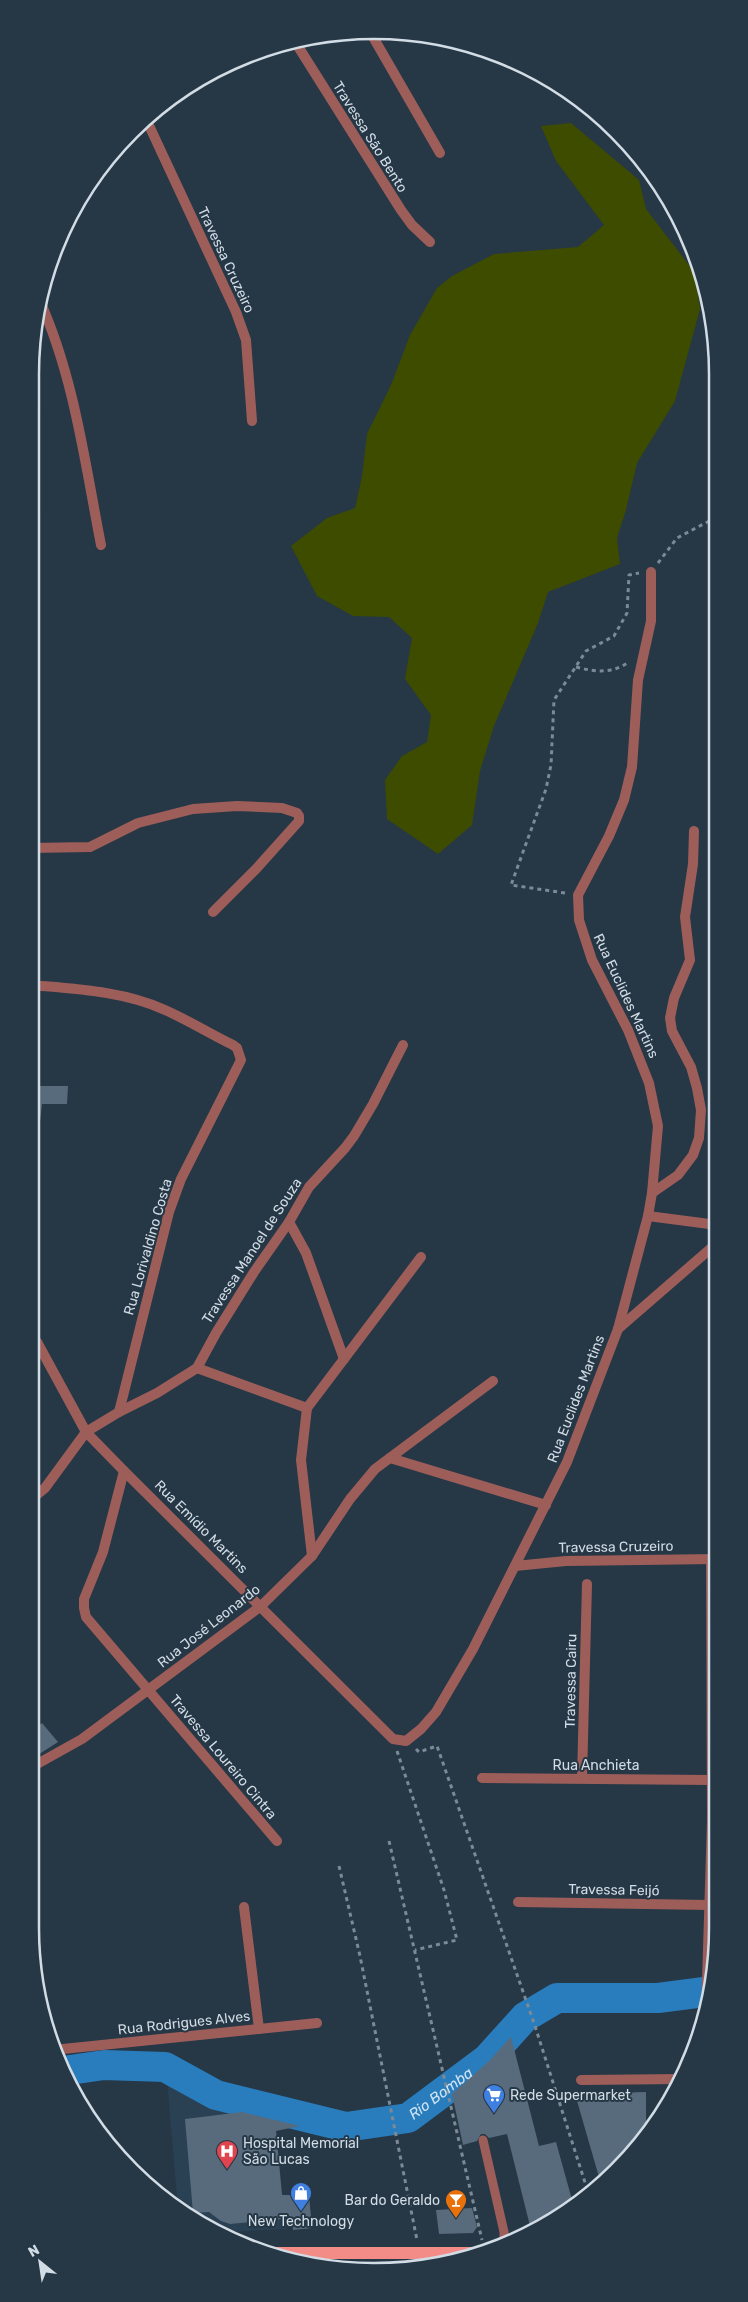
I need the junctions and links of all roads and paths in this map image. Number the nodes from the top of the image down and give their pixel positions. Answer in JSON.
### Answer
{"nodes":[{"id":1,"x":374,"y":39,"type":"edge"},
{"id":2,"x":299,"y":47,"type":"edge"},
{"id":3,"x":149,"y":125,"type":"edge"},
{"id":4,"x":440,"y":153,"type":"dead end"},
{"id":5,"x":430,"y":242,"type":"dead end"},
{"id":6,"x":45,"y":312,"type":"edge"},
{"id":7,"x":252,"y":421,"type":"dead end"},
{"id":8,"x":709,"y":521,"type":"edge"},
{"id":9,"x":101,"y":546,"type":"dead end"},
{"id":10,"x":651,"y":572,"type":"junction"},
{"id":11,"x":645,"y":650,"type":"junction"},
{"id":12,"x":576,"y":667,"type":"junction"},
{"id":13,"x":694,"y":831,"type":"dead end"},
{"id":14,"x":39,"y":848,"type":"edge"},
{"id":15,"x":578,"y":895,"type":"junction"},
{"id":16,"x":213,"y":912,"type":"dead end"},
{"id":17,"x":39,"y":986,"type":"edge"},
{"id":18,"x":403,"y":1045,"type":"dead end"},
{"id":19,"x":652,"y":1193,"type":"junction"},
{"id":20,"x":648,"y":1216,"type":"junction"},
{"id":21,"x":289,"y":1222,"type":"junction"},
{"id":22,"x":709,"y":1223,"type":"edge"},
{"id":23,"x":709,"y":1250,"type":"edge"},
{"id":24,"x":421,"y":1257,"type":"dead end"},
{"id":25,"x":618,"y":1330,"type":"junction"},
{"id":26,"x":39,"y":1346,"type":"edge"},
{"id":27,"x":344,"y":1359,"type":"junction"},
{"id":28,"x":197,"y":1368,"type":"junction"},
{"id":29,"x":494,"y":1381,"type":"dead end"},
{"id":30,"x":307,"y":1408,"type":"junction"},
{"id":31,"x":119,"y":1412,"type":"junction"},
{"id":32,"x":86,"y":1432,"type":"junction"},
{"id":33,"x":390,"y":1458,"type":"junction"},
{"id":34,"x":124,"y":1471,"type":"junction"},
{"id":35,"x":39,"y":1493,"type":"edge"},
{"id":36,"x":546,"y":1505,"type":"junction"},
{"id":37,"x":312,"y":1556,"type":"junction"},
{"id":38,"x":709,"y":1559,"type":"edge"},
{"id":39,"x":515,"y":1566,"type":"junction"},
{"id":40,"x":587,"y":1584,"type":"dead end"},
{"id":41,"x":261,"y":1606,"type":"junction"},
{"id":42,"x":148,"y":1690,"type":"junction"},
{"id":43,"x":393,"y":1740,"type":"junction"},
{"id":44,"x":406,"y":1741,"type":"junction"},
{"id":45,"x":39,"y":1763,"type":"edge"},
{"id":46,"x":482,"y":1778,"type":"dead end"},
{"id":47,"x":582,"y":1778,"type":"junction"},
{"id":48,"x":709,"y":1780,"type":"edge"},
{"id":49,"x":277,"y":1841,"type":"dead end"},
{"id":50,"x":389,"y":1841,"type":"dead end"},
{"id":51,"x":340,"y":1866,"type":"dead end"},
{"id":52,"x":518,"y":1902,"type":"dead end"},
{"id":53,"x":709,"y":1905,"type":"joint"},
{"id":54,"x":244,"y":1907,"type":"dead end"},
{"id":55,"x":416,"y":1950,"type":"junction"},
{"id":56,"x":707,"y":1968,"type":"edge"},
{"id":57,"x":317,"y":2023,"type":"dead end"},
{"id":58,"x":258,"y":2029,"type":"junction"},
{"id":59,"x":62,"y":2049,"type":"edge"},
{"id":60,"x":673,"y":2079,"type":"edge"},
{"id":61,"x":581,"y":2080,"type":"dead end"},
{"id":62,"x":483,"y":2140,"type":"dead end"},
{"id":63,"x":587,"y":2187,"type":"edge"},
{"id":64,"x":504,"y":2237,"type":"edge"},
{"id":65,"x":481,"y":2245,"type":"edge"},
{"id":66,"x":474,"y":2248,"type":"edge"},
{"id":67,"x":291,"y":2253,"type":"edge"},
{"id":68,"x":420,"y":2253,"type":"junction"}],
"edges":[{"from":1,"to":4,"type":"street"},
{"from":2,"to":5,"type":"street","name":"Travessa São Bento"},
{"from":3,"to":7,"type":"street","name":"Travessa Cruzeiro"},
{"from":6,"to":9,"type":"street"},
{"from":8,"to":10,"type":"path"},
{"from":10,"to":11,"type":"street"},
{"from":10,"to":12,"type":"path"},
{"from":11,"to":12,"type":"path"},
{"from":11,"to":15,"type":"street"},
{"from":12,"to":15,"type":"path"},
{"from":13,"to":19,"type":"street"},
{"from":14,"to":16,"type":"street"},
{"from":15,"to":19,"type":"street","name":"Rua Euclides Martins"},
{"from":17,"to":31,"type":"street","name":"Rua Lorivaldino Costa"},
{"from":18,"to":21,"type":"street","name":"Travessa Manoel de Souza"},
{"from":19,"to":20,"type":"street","name":"Rua Euclides Martins"},
{"from":20,"to":22,"type":"street"},
{"from":20,"to":25,"type":"street","name":"Rua Euclides Martins"},
{"from":21,"to":27,"type":"street"},
{"from":21,"to":28,"type":"street","name":"Travessa Manoel de Souza"},
{"from":23,"to":25,"type":"street"},
{"from":24,"to":27,"type":"street"},
{"from":25,"to":36,"type":"street","name":"Rua Euclides Martins"},
{"from":26,"to":32,"type":"street","name":"Rua Emídio Martins"},
{"from":27,"to":30,"type":"street"},
{"from":28,"to":30,"type":"street"},
{"from":28,"to":31,"type":"street","name":"Travessa Manoel de Souza"},
{"from":29,"to":33,"type":"street","name":"Rua José Leonardo"},
{"from":30,"to":37,"type":"street"},
{"from":31,"to":32,"type":"street","name":"Travessa Manoel de Souza"},
{"from":32,"to":34,"type":"street","name":"Rua Emídio Martins"},
{"from":32,"to":35,"type":"street"},
{"from":33,"to":36,"type":"street"},
{"from":33,"to":37,"type":"street","name":"Rua José Leonardo"},
{"from":34,"to":41,"type":"street","name":"Rua Emídio Martins"},
{"from":34,"to":42,"type":"street","name":"Travessa Loureiro Cintra"},
{"from":36,"to":39,"type":"street","name":"Rua Euclides Martins"},
{"from":37,"to":41,"type":"street","name":"Rua José Leonardo"},
{"from":38,"to":39,"type":"street","name":"Travessa Cruzeiro"},
{"from":39,"to":44,"type":"street","name":"Rua Euclides Martins"},
{"from":40,"to":47,"type":"street","name":"Travessa Cairu"},
{"from":41,"to":42,"type":"street","name":"Rua José Leonardo"},
{"from":41,"to":43,"type":"street","name":"Rua Emídio Martins"},
{"from":42,"to":45,"type":"street","name":"Rua José Leonardo"},
{"from":42,"to":49,"type":"street","name":"Travessa Loureiro Cintra"},
{"from":43,"to":44,"type":"street"},
{"from":43,"to":55,"type":"path"},
{"from":44,"to":63,"type":"path"},
{"from":46,"to":47,"type":"street","name":"Rua Anchieta"},
{"from":47,"to":48,"type":"street","name":"Rua Anchieta"},
{"from":50,"to":55,"type":"path"},
{"from":51,"to":68,"type":"path"},
{"from":52,"to":53,"type":"street","name":"Travessa Feijó"},
{"from":53,"to":56,"type":"street"},
{"from":54,"to":58,"type":"street"},
{"from":55,"to":65,"type":"path"},
{"from":57,"to":58,"type":"street","name":"Rua Rodrigues Alves"},
{"from":58,"to":59,"type":"street","name":"Rua Rodrigues Alves"},
{"from":60,"to":61,"type":"street"},
{"from":62,"to":64,"type":"lane"},
{"from":66,"to":68,"type":"main road"},
{"from":67,"to":68,"type":"main road"}]}
